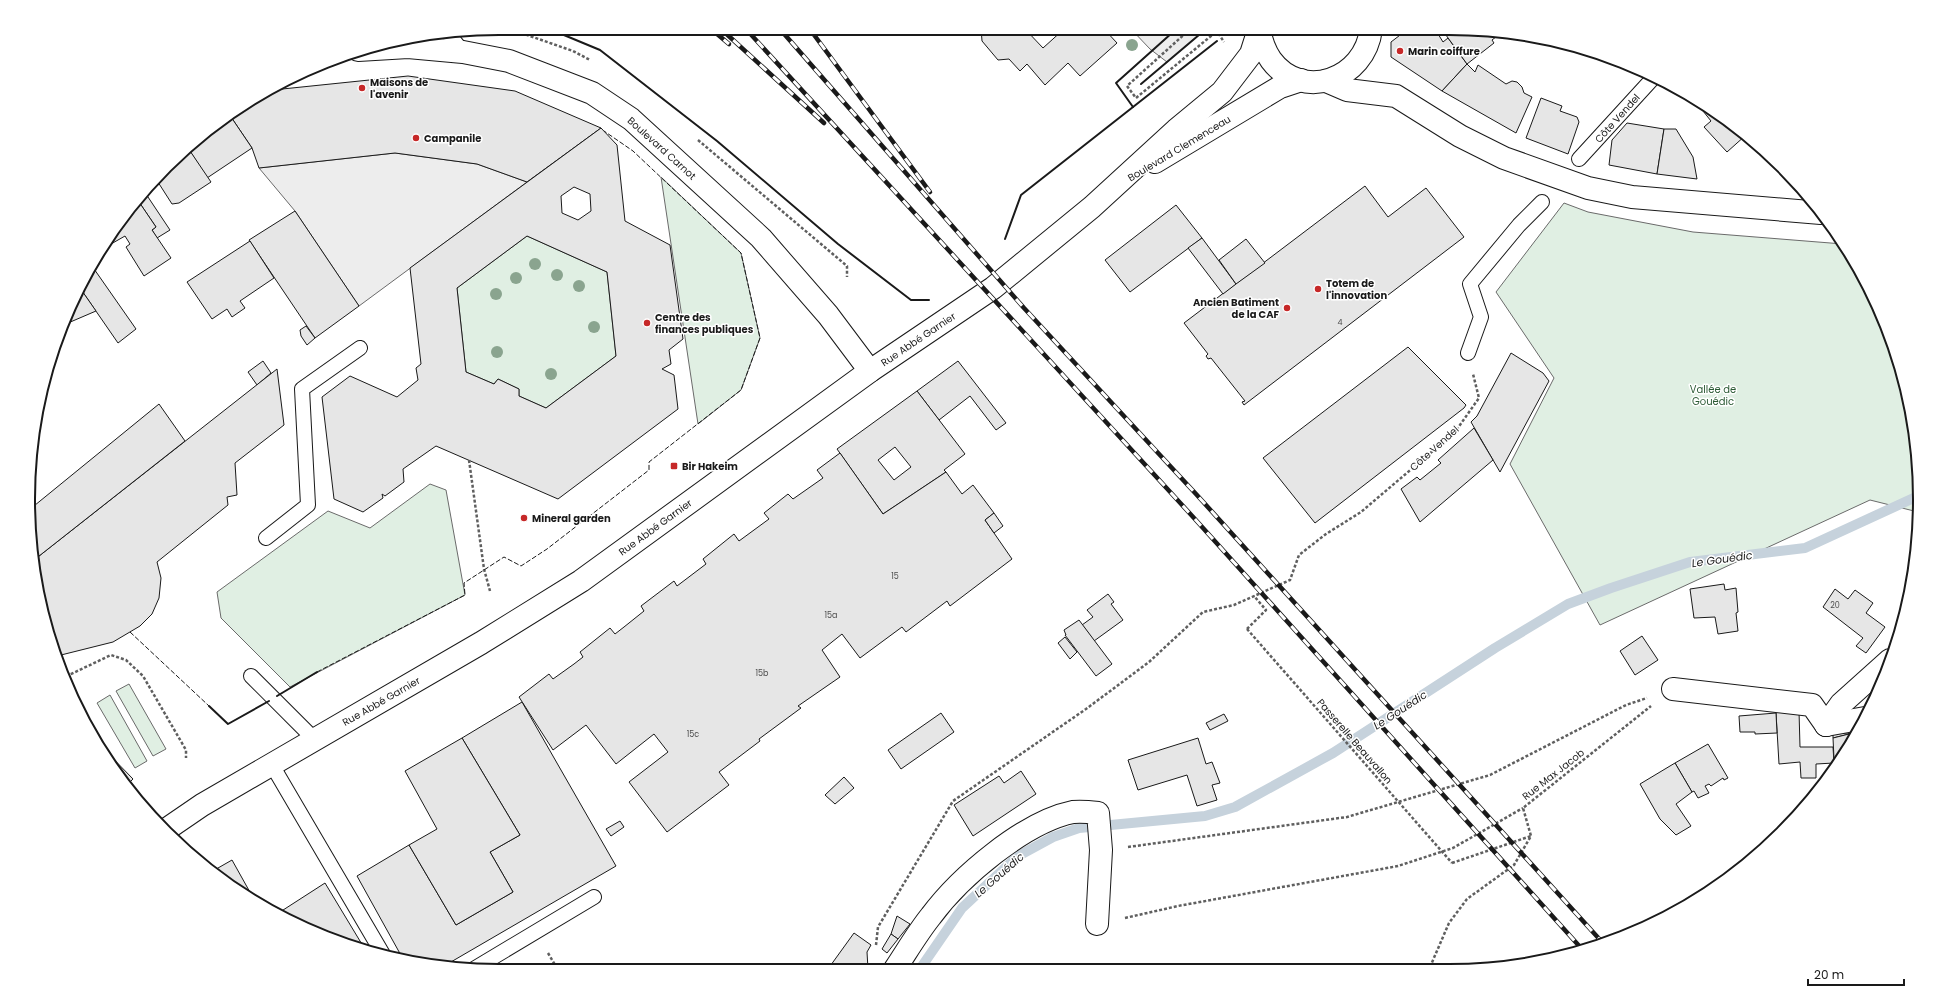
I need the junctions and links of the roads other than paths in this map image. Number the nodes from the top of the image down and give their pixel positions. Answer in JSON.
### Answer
{"nodes":[{"id":1,"x":1257,"y":35,"type":"edge"},
{"id":2,"x":1260,"y":35,"type":"edge"},
{"id":3,"x":1370,"y":35,"type":"edge"},
{"id":4,"x":452,"y":38,"type":"edge"},
{"id":5,"x":389,"y":49,"type":"edge"},
{"id":6,"x":463,"y":52,"type":"junction"},
{"id":7,"x":1300,"y":80,"type":"junction"},
{"id":8,"x":1326,"y":81,"type":"junction"},
{"id":9,"x":1650,"y":81,"type":"edge"},
{"id":10,"x":1579,"y":159,"type":"dead end"},
{"id":11,"x":1118,"y":184,"type":"junction"},
{"id":12,"x":1542,"y":202,"type":"dead end"},
{"id":13,"x":1813,"y":212,"type":"edge"},
{"id":14,"x":360,"y":348,"type":"dead end"},
{"id":15,"x":1468,"y":353,"type":"road end"},
{"id":16,"x":870,"y":371,"type":"junction"},
{"id":17,"x":266,"y":538,"type":"dead end"},
{"id":18,"x":1881,"y":668,"type":"edge"},
{"id":19,"x":251,"y":676,"type":"dead end"},
{"id":20,"x":1674,"y":689,"type":"road end"},
{"id":21,"x":1858,"y":719,"type":"edge"},
{"id":22,"x":1826,"y":725,"type":"junction"},
{"id":23,"x":315,"y":740,"type":"junction"},
{"id":24,"x":272,"y":765,"type":"junction"},
{"id":25,"x":170,"y":827,"type":"edge"},
{"id":26,"x":594,"y":897,"type":"dead end"},
{"id":27,"x":1097,"y":924,"type":"road end"},
{"id":28,"x":379,"y":948,"type":"edge"},
{"id":29,"x":483,"y":963,"type":"edge"},
{"id":30,"x":898,"y":964,"type":"edge"}],
"edges":[{"from":1,"to":11,"type":"main road","name":"Boulevard Clemenceau"},
{"from":2,"to":7,"type":"main road"},
{"from":3,"to":8,"type":"main road"},
{"from":4,"to":6,"type":"lane"},
{"from":5,"to":6,"type":"main road","name":"Boulevard Carnot"},
{"from":6,"to":16,"type":"main road","name":"Boulevard Carnot"},
{"from":7,"to":8,"type":"main road"},
{"from":7,"to":11,"type":"main road","name":"Boulevard Clemenceau"},
{"from":8,"to":13,"type":"main road"},
{"from":9,"to":10,"type":"lane","name":"Côte Vendel"},
{"from":11,"to":16,"type":"main road","name":"Rue Abbé Garnier"},
{"from":12,"to":15,"type":"lane"},
{"from":14,"to":17,"type":"lane"},
{"from":16,"to":23,"type":"main road","name":"Rue Abbé Garnier"},
{"from":18,"to":22,"type":"main road"},
{"from":19,"to":23,"type":"lane"},
{"from":20,"to":22,"type":"main road"},
{"from":21,"to":22,"type":"main road"},
{"from":23,"to":24,"type":"main road","name":"Rue Abbé Garnier"},
{"from":24,"to":25,"type":"main road","name":"Rue Abbé Garnier"},
{"from":24,"to":28,"type":"lane"},
{"from":26,"to":29,"type":"lane"},
{"from":27,"to":30,"type":"main road"}]}
